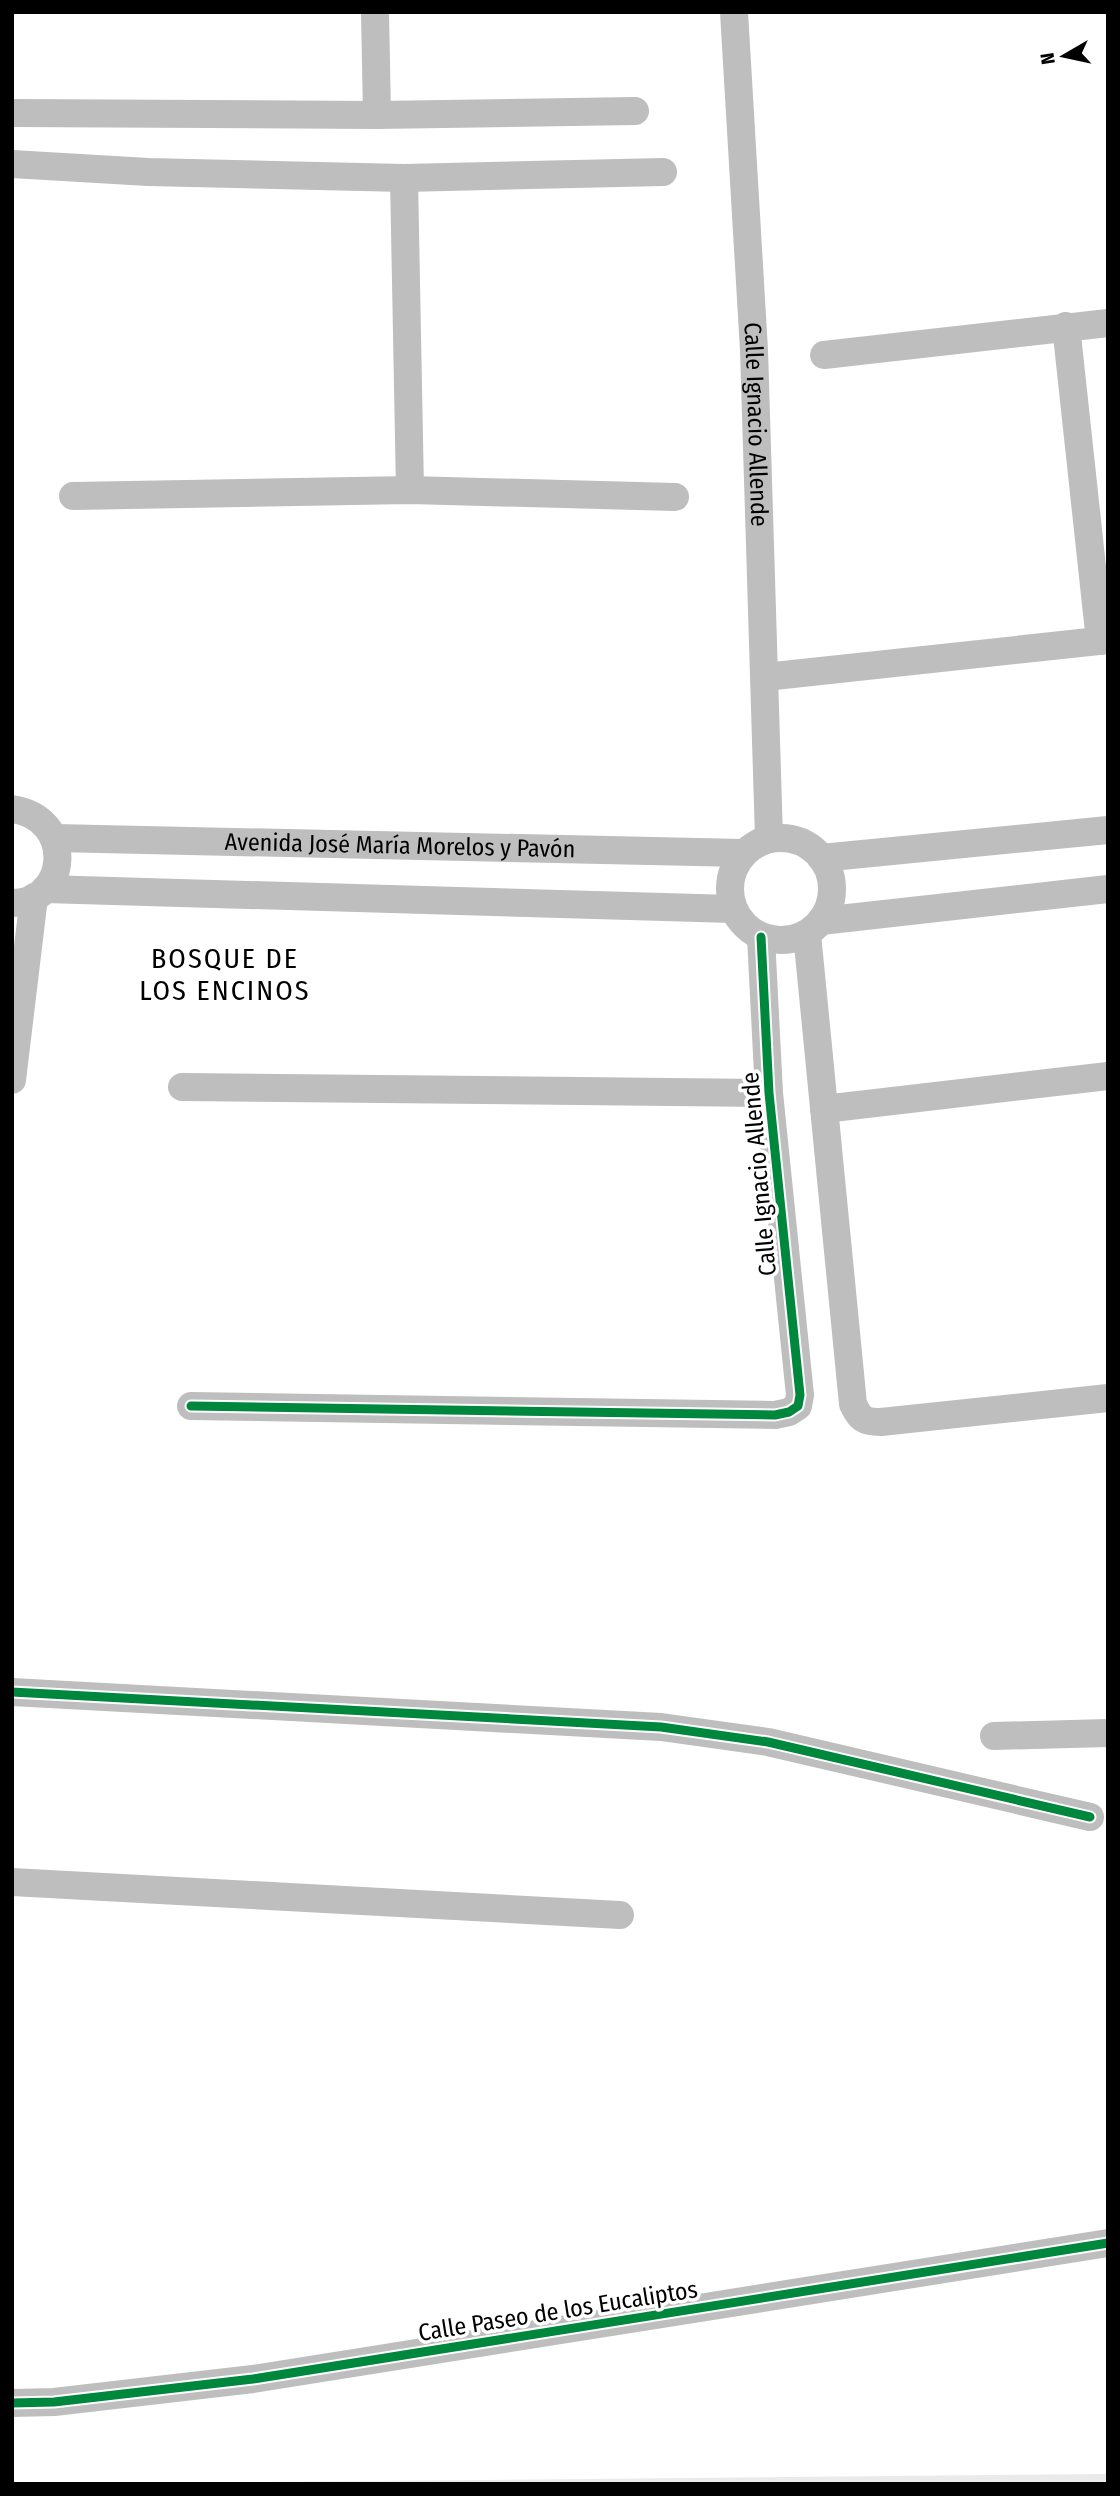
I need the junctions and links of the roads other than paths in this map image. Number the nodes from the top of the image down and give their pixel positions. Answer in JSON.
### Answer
{"nodes":[{"id":1,"x":375,"y":12,"type":"edge"},
{"id":2,"x":734,"y":12,"type":"edge"},
{"id":3,"x":635,"y":111,"type":"dead end"},
{"id":4,"x":12,"y":113,"type":"edge"},
{"id":5,"x":377,"y":115,"type":"junction"},
{"id":6,"x":12,"y":163,"type":"edge"},
{"id":7,"x":663,"y":172,"type":"dead end"},
{"id":8,"x":404,"y":178,"type":"junction"},
{"id":9,"x":1108,"y":323,"type":"edge"},
{"id":10,"x":1066,"y":326,"type":"junction"},
{"id":11,"x":824,"y":355,"type":"dead end"},
{"id":12,"x":410,"y":490,"type":"junction"},
{"id":13,"x":73,"y":496,"type":"dead end"},
{"id":14,"x":675,"y":497,"type":"dead end"},
{"id":15,"x":1104,"y":641,"type":"edge"},
{"id":16,"x":765,"y":677,"type":"junction"},
{"id":17,"x":12,"y":809,"type":"edge"},
{"id":18,"x":1108,"y":830,"type":"edge"},
{"id":19,"x":55,"y":838,"type":"junction"},
{"id":20,"x":769,"y":838,"type":"junction"},
{"id":21,"x":743,"y":853,"type":"junction"},
{"id":22,"x":821,"y":858,"type":"junction"},
{"id":23,"x":1108,"y":889,"type":"edge"},
{"id":24,"x":30,"y":896,"type":"edge"},
{"id":25,"x":733,"y":909,"type":"junction"},
{"id":26,"x":814,"y":927,"type":"junction"},
{"id":27,"x":761,"y":937,"type":"junction"},
{"id":28,"x":1108,"y":1076,"type":"edge"},
{"id":29,"x":12,"y":1080,"type":"edge"},
{"id":30,"x":182,"y":1087,"type":"dead end"},
{"id":31,"x":769,"y":1093,"type":"junction"},
{"id":32,"x":824,"y":1109,"type":"junction"},
{"id":33,"x":1108,"y":1398,"type":"edge"},
{"id":34,"x":191,"y":1406,"type":"dead end"},
{"id":35,"x":12,"y":1692,"type":"edge"},
{"id":36,"x":1108,"y":1733,"type":"edge"},
{"id":37,"x":995,"y":1736,"type":"dead end"},
{"id":38,"x":1090,"y":1817,"type":"dead end"},
{"id":39,"x":12,"y":1882,"type":"edge"},
{"id":40,"x":620,"y":1915,"type":"dead end"},
{"id":41,"x":1108,"y":2243,"type":"edge"},
{"id":42,"x":12,"y":2403,"type":"edge"}],
"edges":[{"from":1,"to":5,"type":"street"},
{"from":2,"to":16,"type":"street","name":"Calle Ignacio Allende"},
{"from":3,"to":5,"type":"street"},
{"from":4,"to":5,"type":"street"},
{"from":6,"to":8,"type":"street"},
{"from":7,"to":8,"type":"street"},
{"from":8,"to":12,"type":"street"},
{"from":9,"to":10,"type":"street"},
{"from":10,"to":11,"type":"street"},
{"from":10,"to":15,"type":"street"},
{"from":12,"to":13,"type":"street"},
{"from":12,"to":14,"type":"street"},
{"from":15,"to":16,"type":"street"},
{"from":16,"to":20,"type":"street","name":"Calle Ignacio Allende"},
{"from":17,"to":19,"type":"street"},
{"from":18,"to":22,"type":"street"},
{"from":19,"to":21,"type":"street","name":"Avenida José María Morelos y Pavón"},
{"from":19,"to":24,"type":"street"},
{"from":20,"to":21,"type":"street"},
{"from":20,"to":22,"type":"street"},
{"from":21,"to":25,"type":"street"},
{"from":22,"to":26,"type":"street"},
{"from":23,"to":26,"type":"street"},
{"from":24,"to":25,"type":"street"},
{"from":24,"to":29,"type":"street"},
{"from":25,"to":27,"type":"street"},
{"from":26,"to":27,"type":"street"},
{"from":26,"to":32,"type":"street"},
{"from":27,"to":31,"type":"street","name":"Calle Ignacio Allende"},
{"from":28,"to":32,"type":"street"},
{"from":30,"to":31,"type":"street"},
{"from":31,"to":34,"type":"street","name":"Calle Ignacio Allende"},
{"from":32,"to":33,"type":"street"},
{"from":35,"to":38,"type":"street"},
{"from":36,"to":37,"type":"street"},
{"from":39,"to":40,"type":"street"},
{"from":41,"to":42,"type":"street","name":"Calle Paseo de los Eucaliptos"}]}
